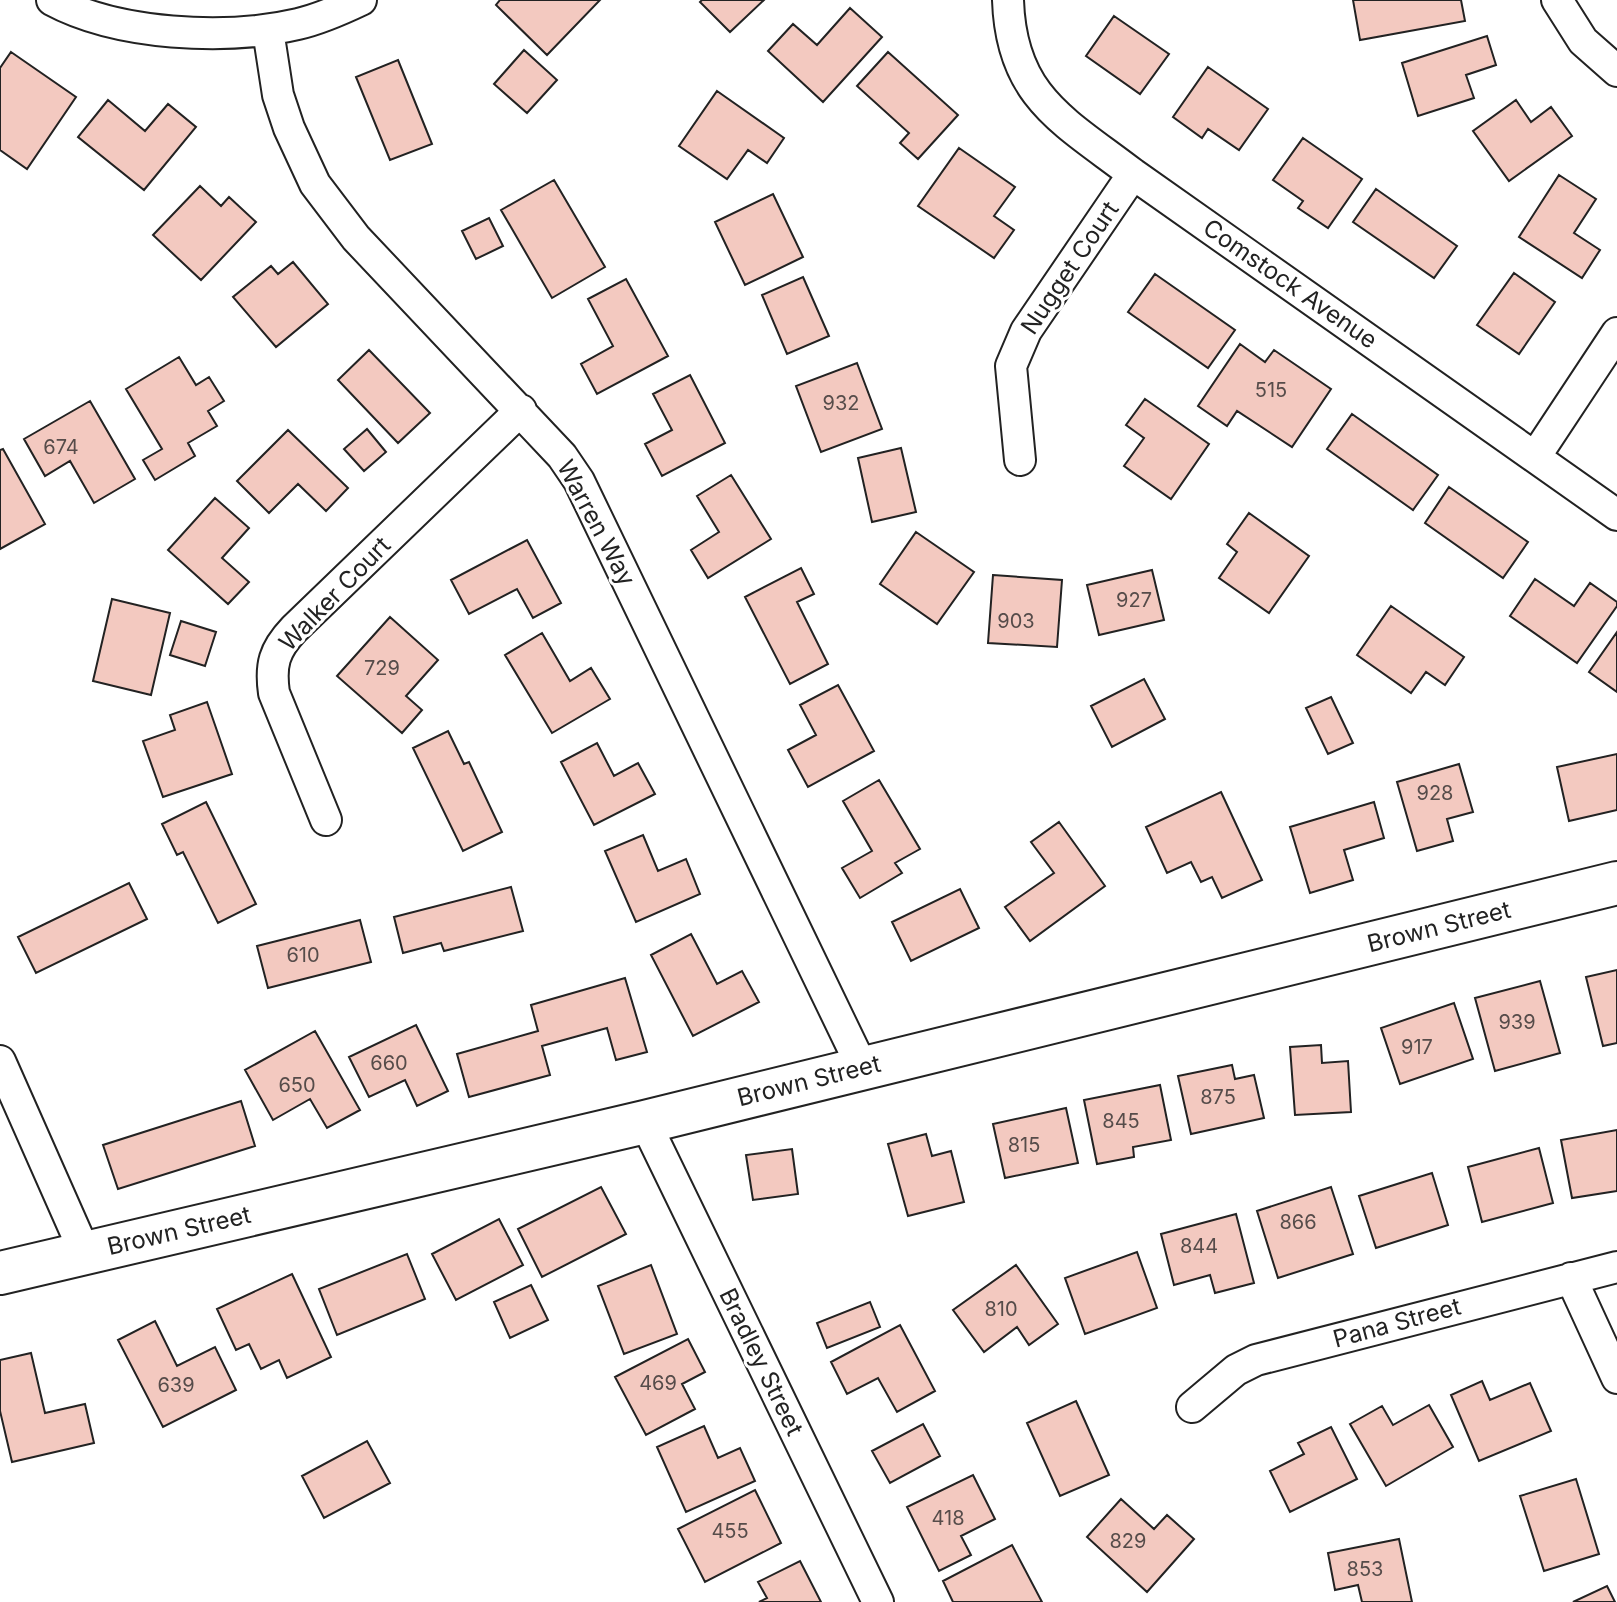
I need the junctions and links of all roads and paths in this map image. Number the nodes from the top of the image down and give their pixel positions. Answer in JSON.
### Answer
{"nodes":[{"id":1,"x":52,"y":0,"type":"edge"},
{"id":2,"x":361,"y":0,"type":"edge"},
{"id":3,"x":1557,"y":0,"type":"edge"},
{"id":4,"x":1008,"y":9,"type":"edge"},
{"id":5,"x":268,"y":30,"type":"junction"},
{"id":6,"x":1617,"y":71,"type":"edge"},
{"id":7,"x":1133,"y":174,"type":"junction"},
{"id":8,"x":1617,"y":333,"type":"edge"},
{"id":9,"x":521,"y":410,"type":"junction"},
{"id":10,"x":1535,"y":457,"type":"junction"},
{"id":11,"x":1020,"y":460,"type":"dead end"},
{"id":12,"x":1617,"y":515,"type":"edge"},
{"id":13,"x":326,"y":820,"type":"dead end"},
{"id":14,"x":1617,"y":883,"type":"edge"},
{"id":15,"x":0,"y":1061,"type":"edge"},
{"id":16,"x":862,"y":1067,"type":"junction"},
{"id":17,"x":645,"y":1122,"type":"junction"},
{"id":18,"x":85,"y":1253,"type":"junction"},
{"id":19,"x":1617,"y":1267,"type":"edge"},
{"id":20,"x":0,"y":1273,"type":"edge"},
{"id":21,"x":1571,"y":1278,"type":"junction"},
{"id":22,"x":1617,"y":1378,"type":"edge"},
{"id":23,"x":1192,"y":1407,"type":"dead end"},
{"id":24,"x":878,"y":1602,"type":"edge"}],
"edges":[{"from":1,"to":5,"type":"street"},
{"from":2,"to":5,"type":"street"},
{"from":3,"to":6,"type":"street"},
{"from":4,"to":7,"type":"street","name":"Comstock Avenue"},
{"from":5,"to":9,"type":"street","name":"Warren Way"},
{"from":7,"to":10,"type":"street","name":"Comstock Avenue"},
{"from":7,"to":11,"type":"street","name":"Nugget Court"},
{"from":8,"to":10,"type":"street"},
{"from":9,"to":13,"type":"street","name":"Walker Court"},
{"from":9,"to":16,"type":"street","name":"Warren Way"},
{"from":10,"to":12,"type":"street","name":"Comstock Avenue"},
{"from":14,"to":16,"type":"street","name":"Brown Street"},
{"from":15,"to":18,"type":"street"},
{"from":16,"to":17,"type":"street","name":"Brown Street"},
{"from":17,"to":18,"type":"street","name":"Brown Street"},
{"from":17,"to":24,"type":"street","name":"Bradley Street"},
{"from":18,"to":20,"type":"street","name":"Brown Street"},
{"from":19,"to":21,"type":"street","name":"Pana Street"},
{"from":21,"to":22,"type":"street"},
{"from":21,"to":23,"type":"street","name":"Pana Street"}]}
